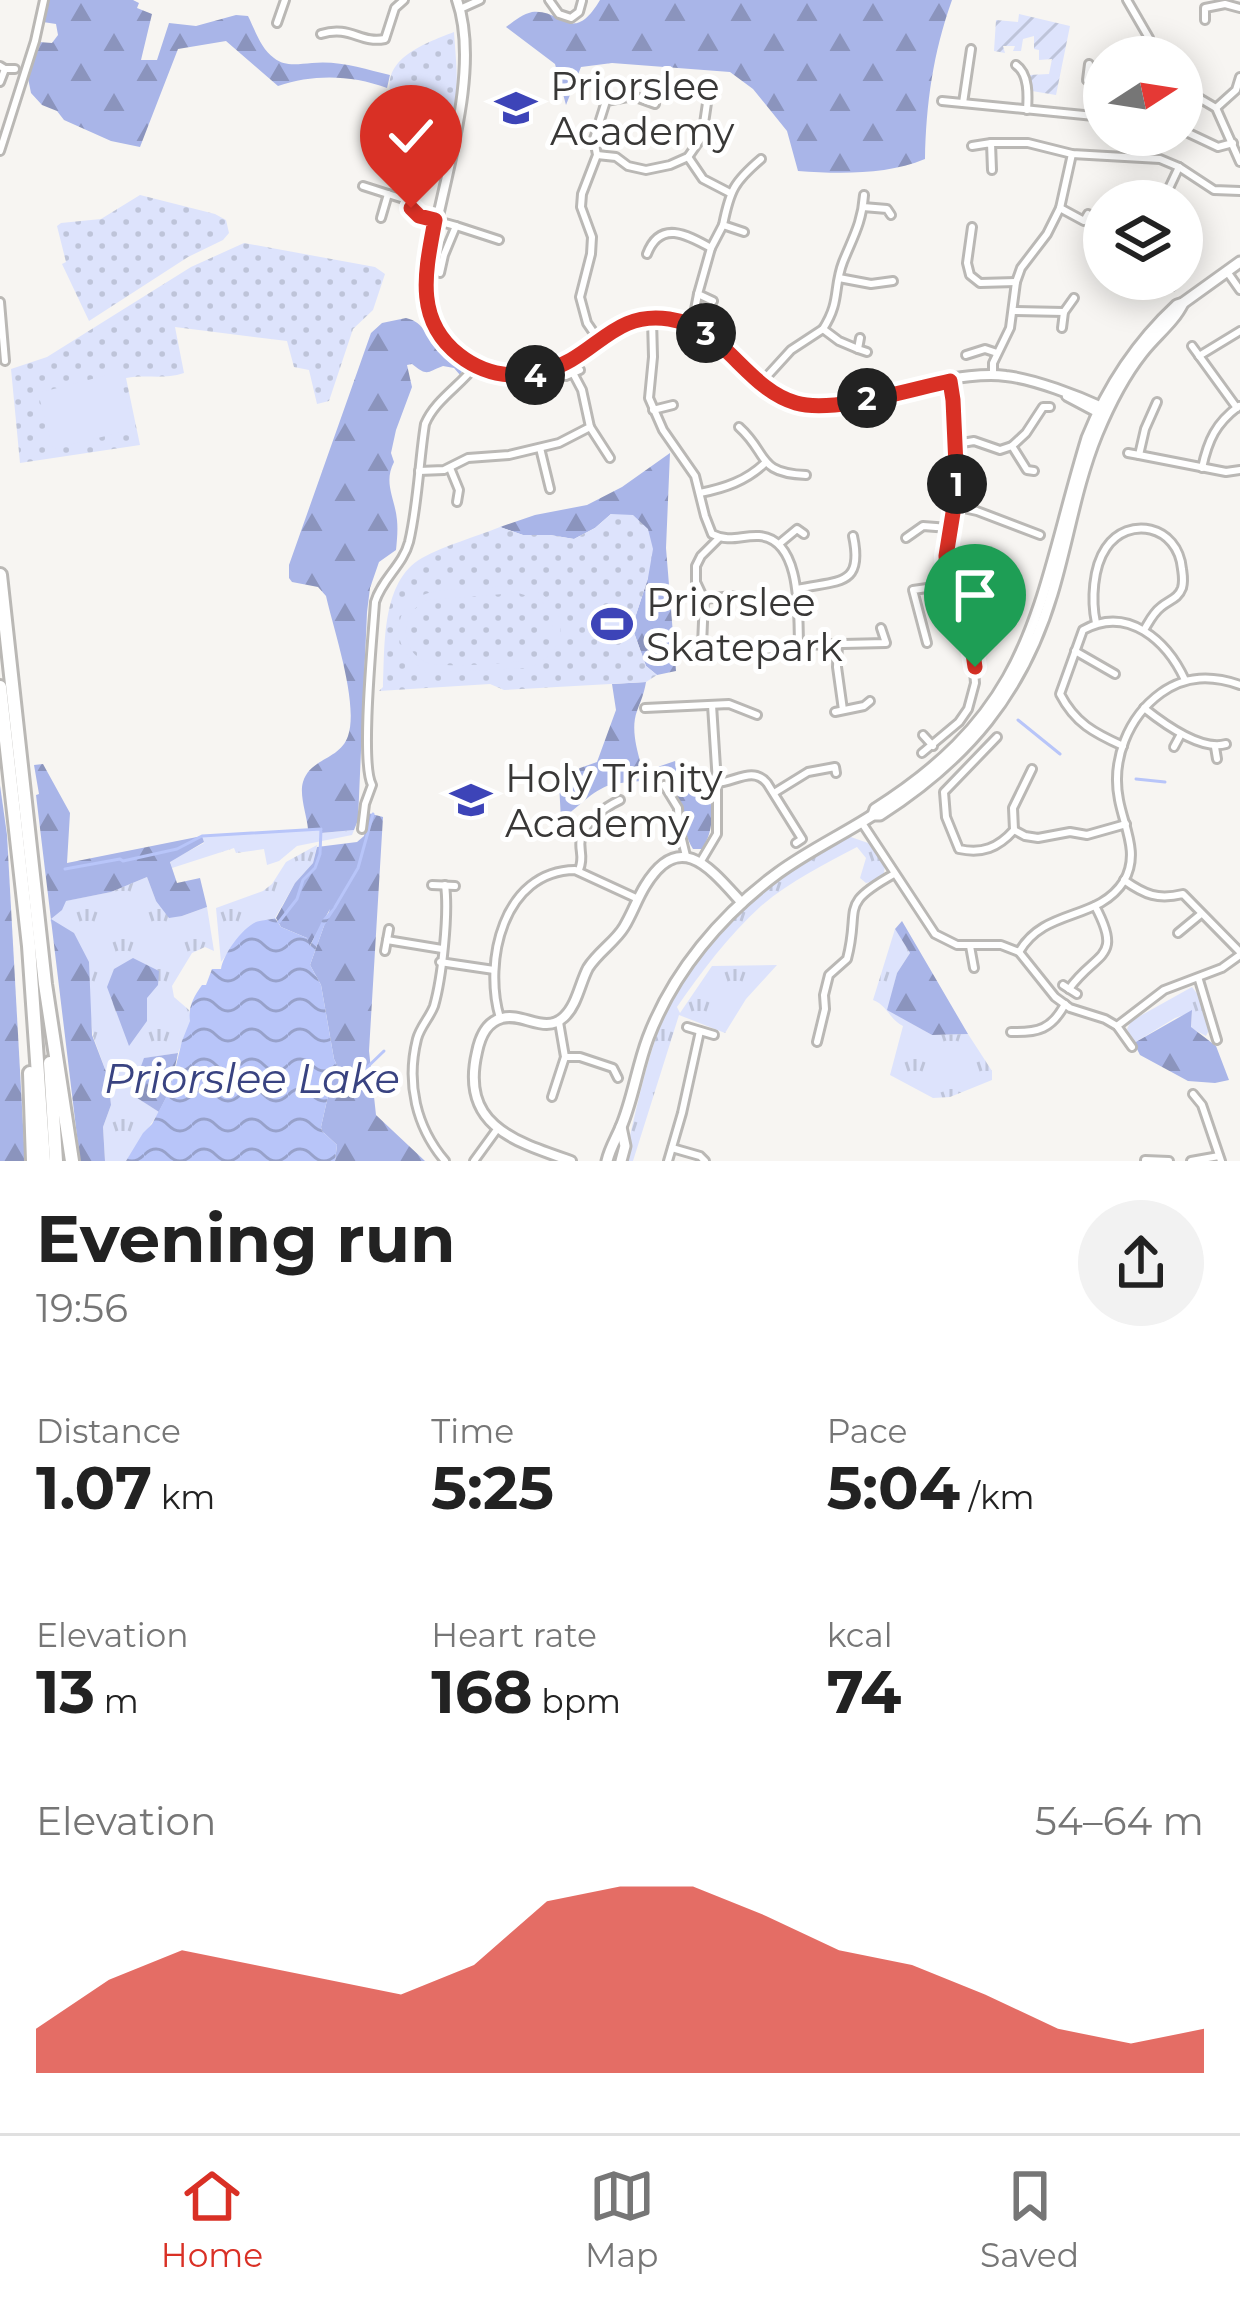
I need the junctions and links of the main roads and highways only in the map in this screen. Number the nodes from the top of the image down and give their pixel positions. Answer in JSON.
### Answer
{"nodes":[{"id":1,"x":1240,"y":262,"type":"edge"},
{"id":2,"x":0,"y":575,"type":"edge"},
{"id":3,"x":0,"y":686,"type":"edge"},
{"id":4,"x":29,"y":946,"type":"junction"},
{"id":5,"x":45,"y":984,"type":"junction"},
{"id":6,"x":33,"y":1161,"type":"edge"},
{"id":7,"x":44,"y":1161,"type":"edge"},
{"id":8,"x":56,"y":1161,"type":"edge"},
{"id":9,"x":72,"y":1161,"type":"edge"},
{"id":10,"x":614,"y":1161,"type":"edge"}],
"edges":[{"from":1,"to":10,"type":"main road"},
{"from":2,"to":5,"type":"highway"},
{"from":3,"to":4,"type":"highway"},
{"from":4,"to":6,"type":"highway"},
{"from":4,"to":7,"type":"highway"},
{"from":5,"to":8,"type":"highway"},
{"from":5,"to":9,"type":"highway"}]}
